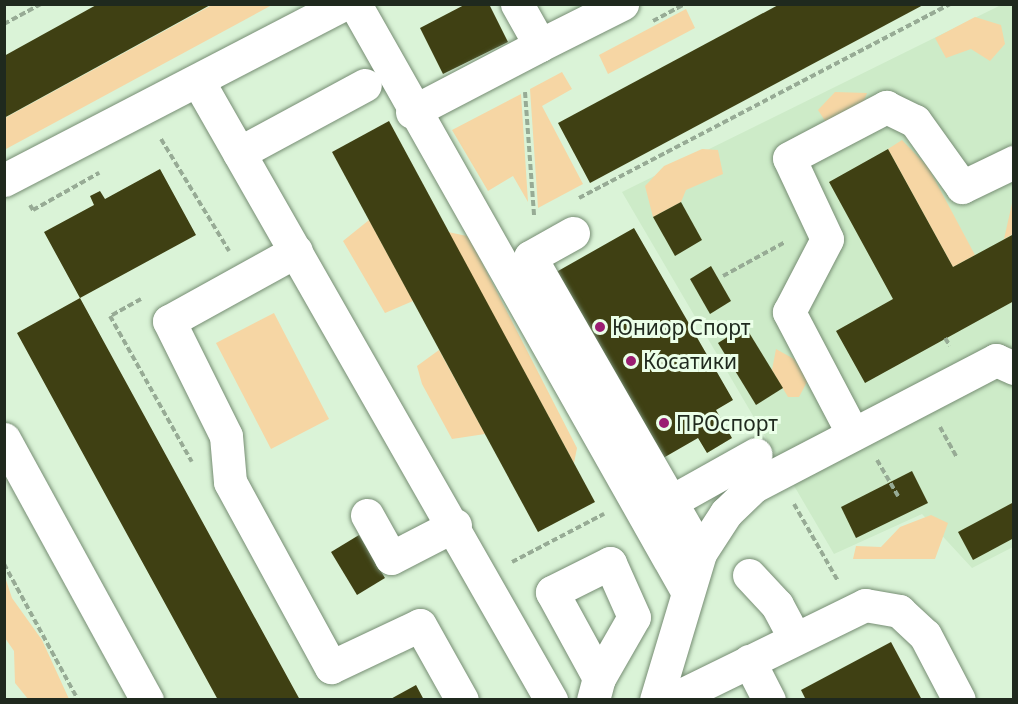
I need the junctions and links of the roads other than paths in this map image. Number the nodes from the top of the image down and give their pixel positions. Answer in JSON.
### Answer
{"nodes":[{"id":1,"x":344,"y":4,"type":"edge"},
{"id":2,"x":355,"y":4,"type":"edge"},
{"id":3,"x":517,"y":4,"type":"edge"},
{"id":4,"x":622,"y":4,"type":"edge"},
{"id":5,"x":531,"y":50,"type":"junction"},
{"id":6,"x":198,"y":81,"type":"junction"},
{"id":7,"x":365,"y":85,"type":"dead end"},
{"id":8,"x":412,"y":112,"type":"junction"},
{"id":9,"x":239,"y":153,"type":"junction"},
{"id":10,"x":1014,"y":162,"type":"edge"},
{"id":11,"x":4,"y":180,"type":"edge"},
{"id":12,"x":573,"y":233,"type":"dead end"},
{"id":13,"x":296,"y":251,"type":"junction"},
{"id":14,"x":1014,"y":368,"type":"edge"},
{"id":15,"x":853,"y":434,"type":"junction"},
{"id":16,"x":4,"y":439,"type":"edge"},
{"id":17,"x":756,"y":454,"type":"dead end"},
{"id":18,"x":670,"y":502,"type":"junction"},
{"id":19,"x":367,"y":515,"type":"dead end"},
{"id":20,"x":455,"y":525,"type":"junction"},
{"id":21,"x":700,"y":553,"type":"junction"},
{"id":22,"x":749,"y":575,"type":"dead end"},
{"id":23,"x":687,"y":591,"type":"junction"},
{"id":24,"x":795,"y":639,"type":"junction"},
{"id":25,"x":748,"y":661,"type":"junction"},
{"id":26,"x":675,"y":698,"type":"edge"},
{"id":27,"x":147,"y":699,"type":"edge"},
{"id":28,"x":462,"y":699,"type":"edge"},
{"id":29,"x":551,"y":699,"type":"edge"},
{"id":30,"x":769,"y":699,"type":"edge"},
{"id":31,"x":959,"y":699,"type":"edge"}],
"edges":[{"from":1,"to":6,"type":"lane"},
{"from":2,"to":8,"type":"lane"},
{"from":3,"to":5,"type":"lane"},
{"from":4,"to":5,"type":"lane"},
{"from":5,"to":8,"type":"lane"},
{"from":6,"to":9,"type":"lane"},
{"from":6,"to":11,"type":"lane"},
{"from":7,"to":9,"type":"lane"},
{"from":8,"to":23,"type":"lane"},
{"from":9,"to":13,"type":"lane"},
{"from":10,"to":15,"type":"lane"},
{"from":12,"to":18,"type":"lane"},
{"from":13,"to":20,"type":"lane"},
{"from":13,"to":28,"type":"lane"},
{"from":14,"to":15,"type":"lane"},
{"from":15,"to":21,"type":"lane"},
{"from":16,"to":27,"type":"lane"},
{"from":17,"to":18,"type":"lane"},
{"from":18,"to":21,"type":"lane"},
{"from":19,"to":20,"type":"lane"},
{"from":20,"to":29,"type":"lane"},
{"from":21,"to":23,"type":"lane"},
{"from":22,"to":24,"type":"lane"},
{"from":23,"to":26,"type":"lane"},
{"from":24,"to":25,"type":"lane"},
{"from":24,"to":31,"type":"lane"},
{"from":25,"to":26,"type":"lane"},
{"from":25,"to":30,"type":"lane"}]}
